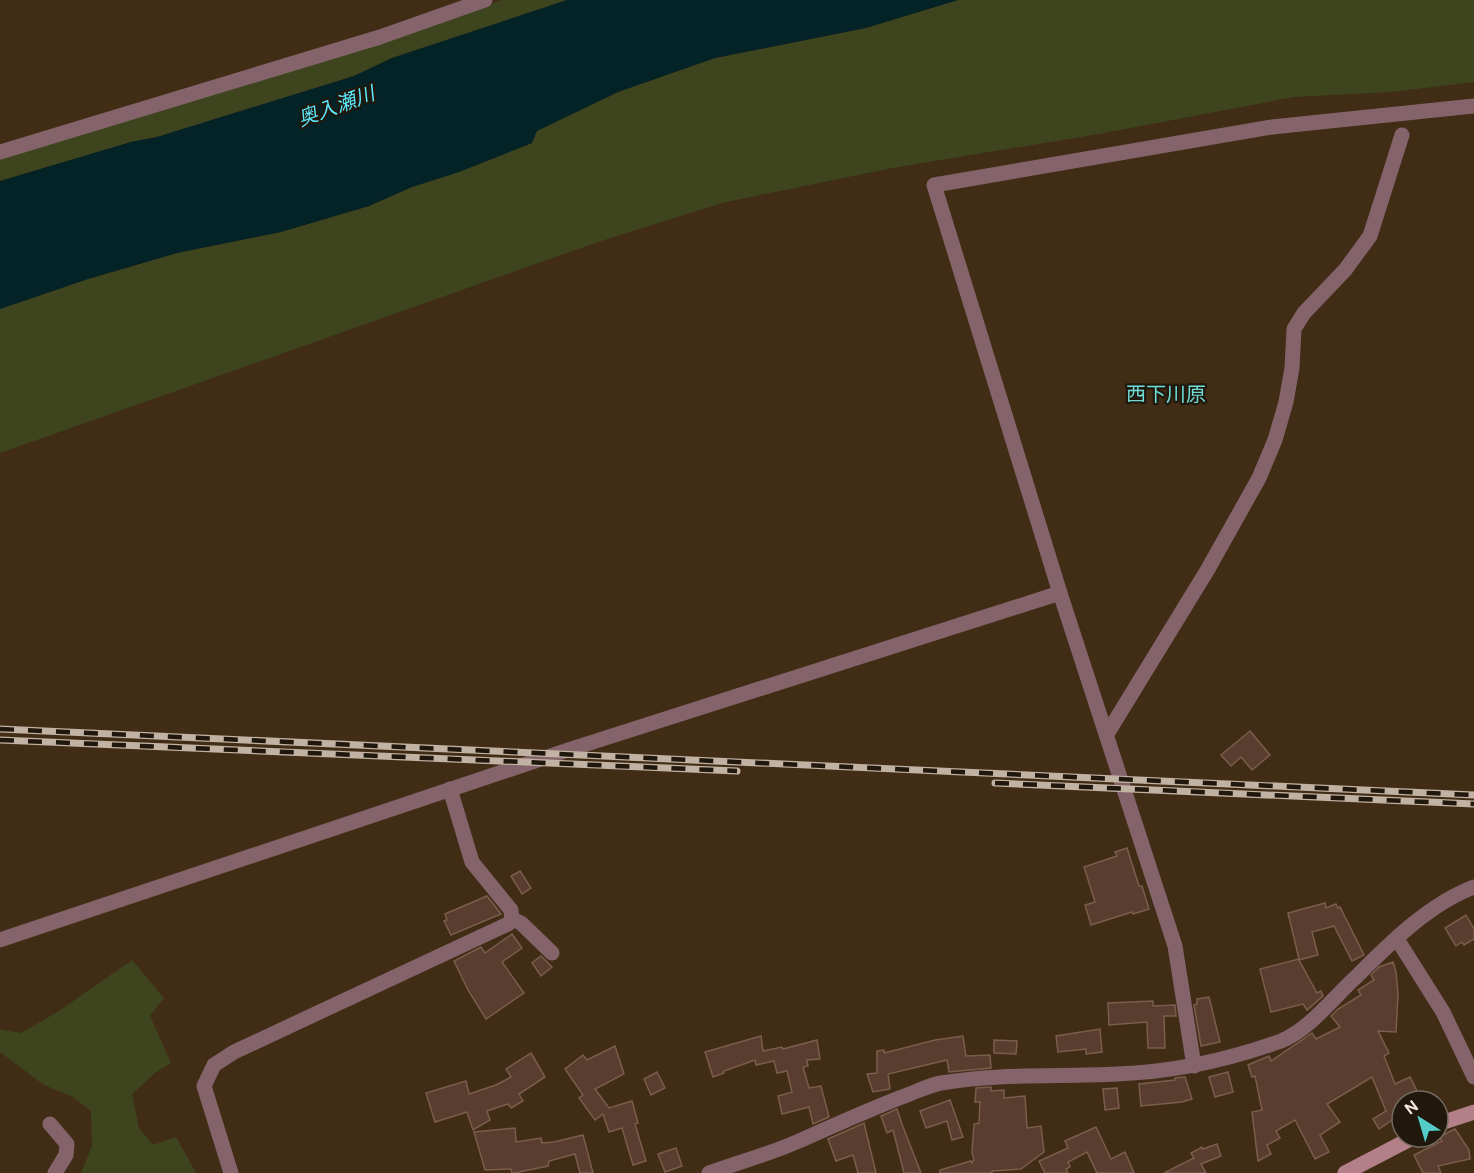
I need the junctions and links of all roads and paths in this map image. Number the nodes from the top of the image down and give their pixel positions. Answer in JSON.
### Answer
{"nodes":[{"id":1,"x":485,"y":0,"type":"edge"},
{"id":2,"x":1474,"y":106,"type":"edge"},
{"id":3,"x":1402,"y":135,"type":"dead end"},
{"id":4,"x":0,"y":152,"type":"edge"},
{"id":5,"x":1060,"y":593,"type":"junction"},
{"id":6,"x":1107,"y":734,"type":"junction"},
{"id":7,"x":450,"y":789,"type":"junction"},
{"id":8,"x":1474,"y":887,"type":"edge"},
{"id":9,"x":512,"y":919,"type":"junction"},
{"id":10,"x":0,"y":939,"type":"edge"},
{"id":11,"x":1397,"y":939,"type":"junction"},
{"id":12,"x":552,"y":953,"type":"dead end"},
{"id":13,"x":1194,"y":1066,"type":"junction"},
{"id":14,"x":1474,"y":1077,"type":"edge"},
{"id":15,"x":1474,"y":1112,"type":"edge"},
{"id":16,"x":1450,"y":1120,"type":"edge"},
{"id":17,"x":50,"y":1124,"type":"dead end"},
{"id":18,"x":1391,"y":1149,"type":"edge"},
{"id":19,"x":55,"y":1173,"type":"edge"},
{"id":20,"x":231,"y":1173,"type":"edge"},
{"id":21,"x":709,"y":1173,"type":"edge"},
{"id":22,"x":1345,"y":1173,"type":"edge"}],
"edges":[{"from":1,"to":4,"type":"street"},
{"from":2,"to":5,"type":"street"},
{"from":3,"to":6,"type":"street"},
{"from":5,"to":6,"type":"street"},
{"from":5,"to":7,"type":"street"},
{"from":6,"to":13,"type":"street"},
{"from":7,"to":9,"type":"street"},
{"from":7,"to":10,"type":"street"},
{"from":8,"to":11,"type":"street"},
{"from":9,"to":12,"type":"street"},
{"from":9,"to":20,"type":"street"},
{"from":11,"to":13,"type":"street"},
{"from":11,"to":14,"type":"street"},
{"from":13,"to":21,"type":"street"},
{"from":15,"to":16,"type":"main road"},
{"from":17,"to":19,"type":"street"},
{"from":18,"to":22,"type":"main road"}]}
